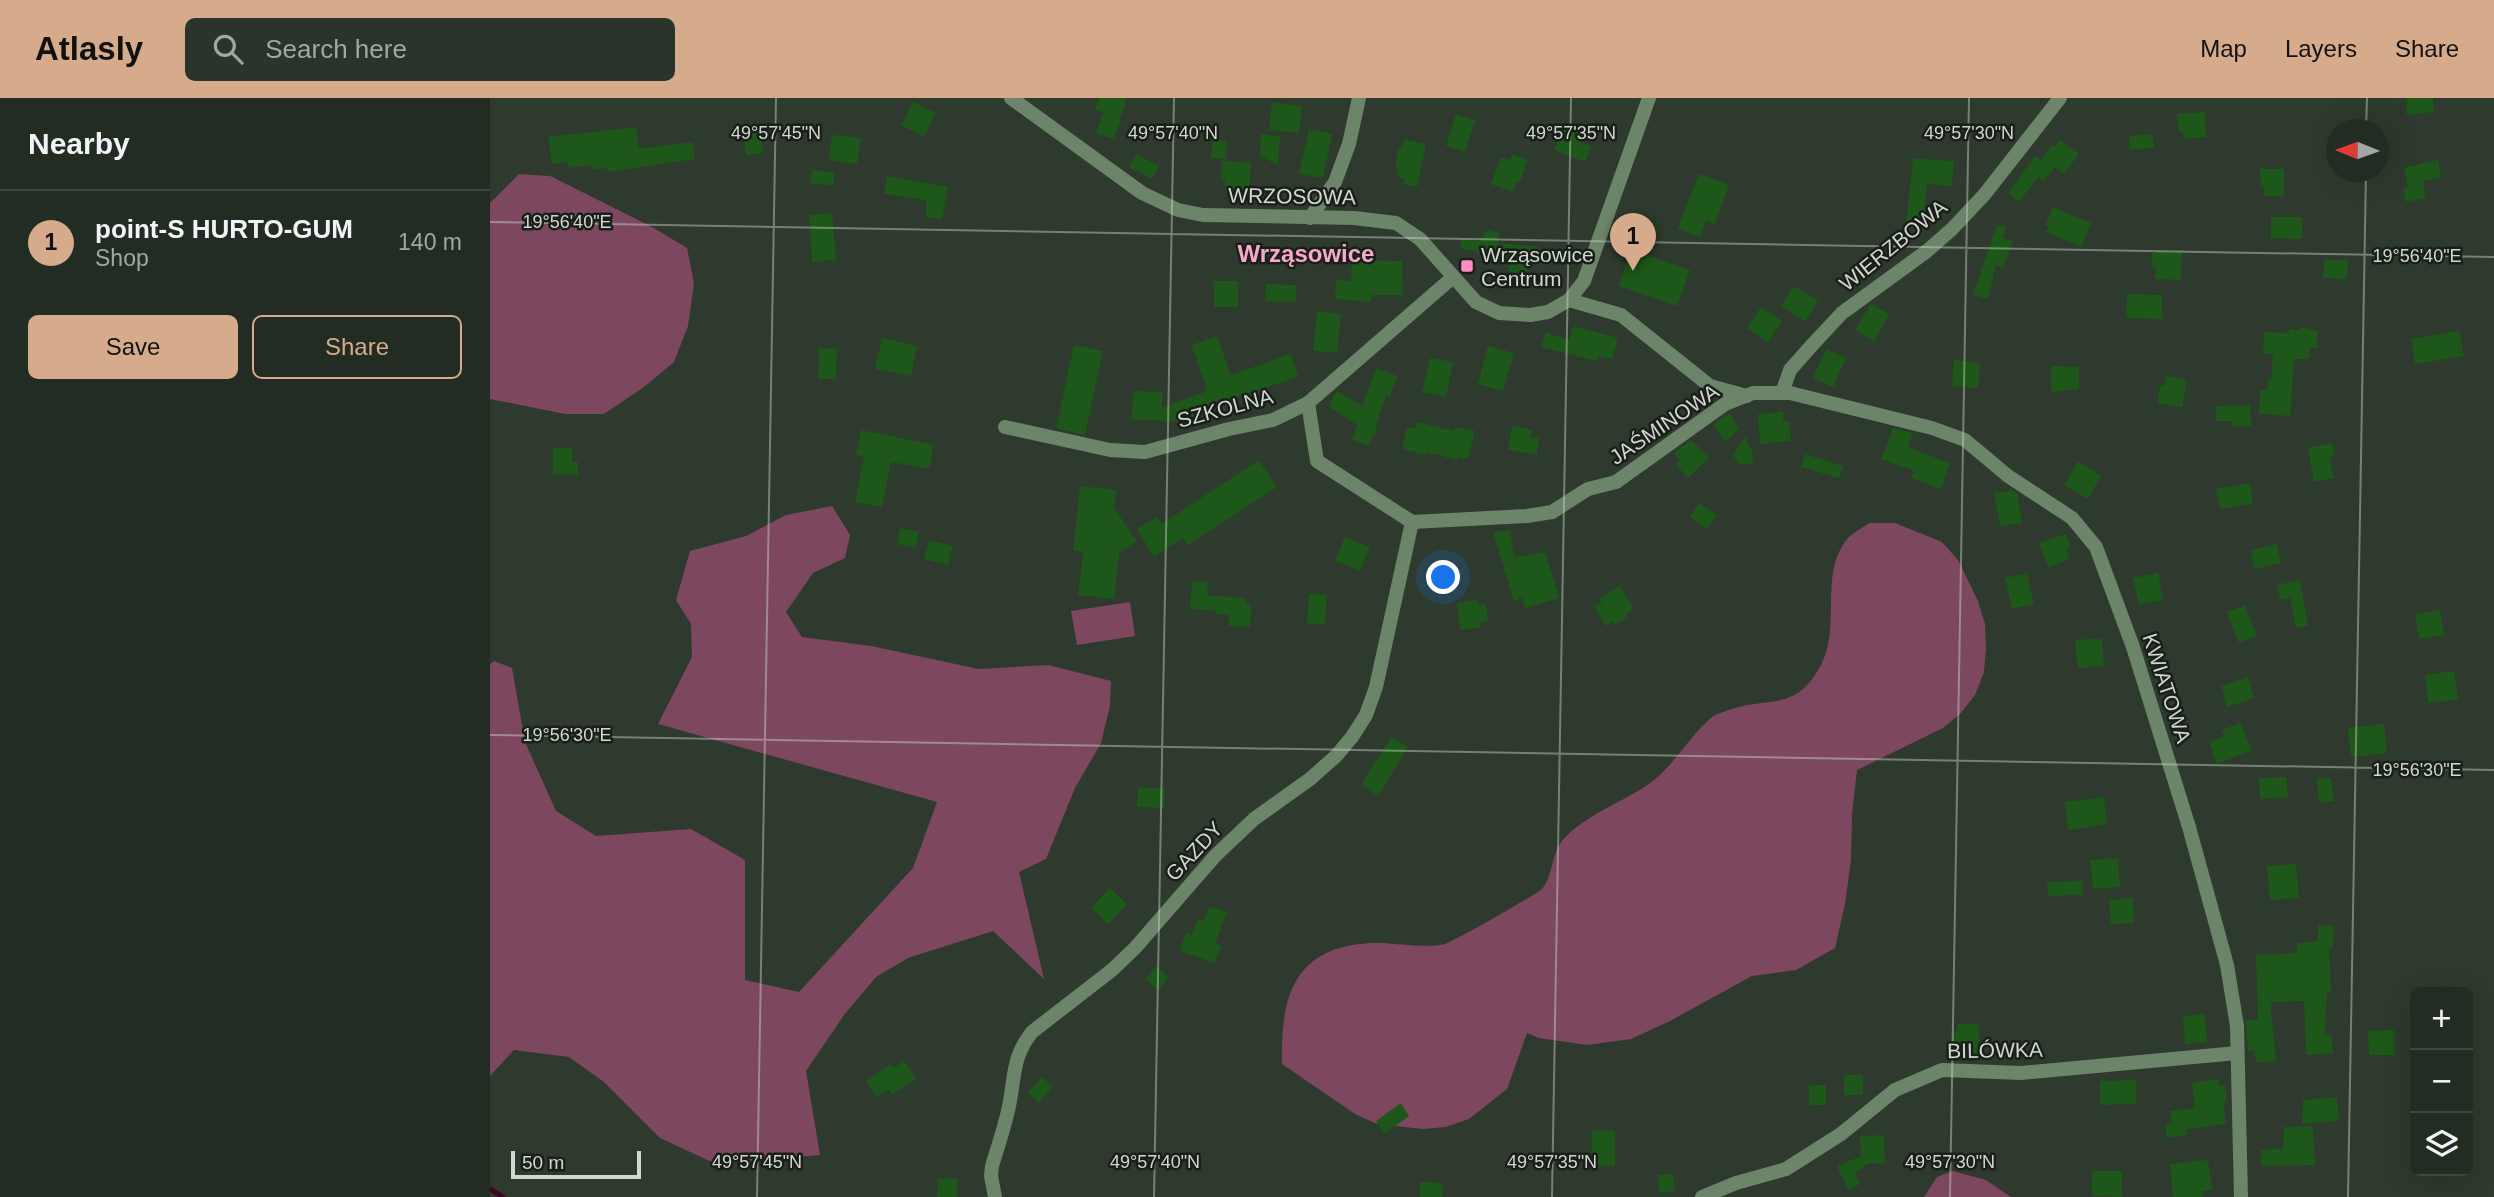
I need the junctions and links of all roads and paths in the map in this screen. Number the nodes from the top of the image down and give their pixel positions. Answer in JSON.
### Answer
{"nodes":[{"id":1,"x":1011,"y":98,"type":"edge"},
{"id":2,"x":1359,"y":98,"type":"edge"},
{"id":3,"x":1649,"y":98,"type":"edge"},
{"id":4,"x":2060,"y":98,"type":"edge"},
{"id":5,"x":1310,"y":218,"type":"junction"},
{"id":6,"x":1452,"y":278,"type":"junction"},
{"id":7,"x":1569,"y":300,"type":"junction"},
{"id":8,"x":1783,"y":393,"type":"junction"},
{"id":9,"x":1747,"y":396,"type":"junction"},
{"id":10,"x":1308,"y":403,"type":"junction"},
{"id":11,"x":1006,"y":427,"type":"dead end"},
{"id":12,"x":1412,"y":522,"type":"junction"},
{"id":13,"x":2237,"y":1054,"type":"junction"},
{"id":14,"x":2241,"y":1181,"type":"junction"},
{"id":15,"x":995,"y":1197,"type":"edge"},
{"id":16,"x":1702,"y":1197,"type":"edge"},
{"id":17,"x":2241,"y":1197,"type":"edge"},
{"id":18,"x":2247,"y":1197,"type":"edge"}],
"edges":[{"from":1,"to":5,"type":"street","name":"WRZOSOWA"},
{"from":2,"to":5,"type":"street"},
{"from":3,"to":7,"type":"street"},
{"from":4,"to":8,"type":"street","name":"WIERZBOWA"},
{"from":5,"to":6,"type":"street","name":"WRZOSOWA"},
{"from":6,"to":7,"type":"street","name":"WRZOSOWA"},
{"from":6,"to":10,"type":"street","name":"SZKOLNA"},
{"from":7,"to":9,"type":"street"},
{"from":8,"to":9,"type":"street","name":"JAŚMINOWA"},
{"from":8,"to":13,"type":"street","name":"KWIATOWA"},
{"from":9,"to":12,"type":"street","name":"JAŚMINOWA"},
{"from":10,"to":11,"type":"street","name":"SZKOLNA"},
{"from":10,"to":12,"type":"street"},
{"from":12,"to":15,"type":"street","name":"GAZDY"},
{"from":13,"to":14,"type":"street","name":"KWIATOWA"},
{"from":13,"to":16,"type":"street","name":"BILÓWKA"},
{"from":14,"to":17,"type":"street","name":"KWIATOWA"},
{"from":14,"to":18,"type":"street"}]}
